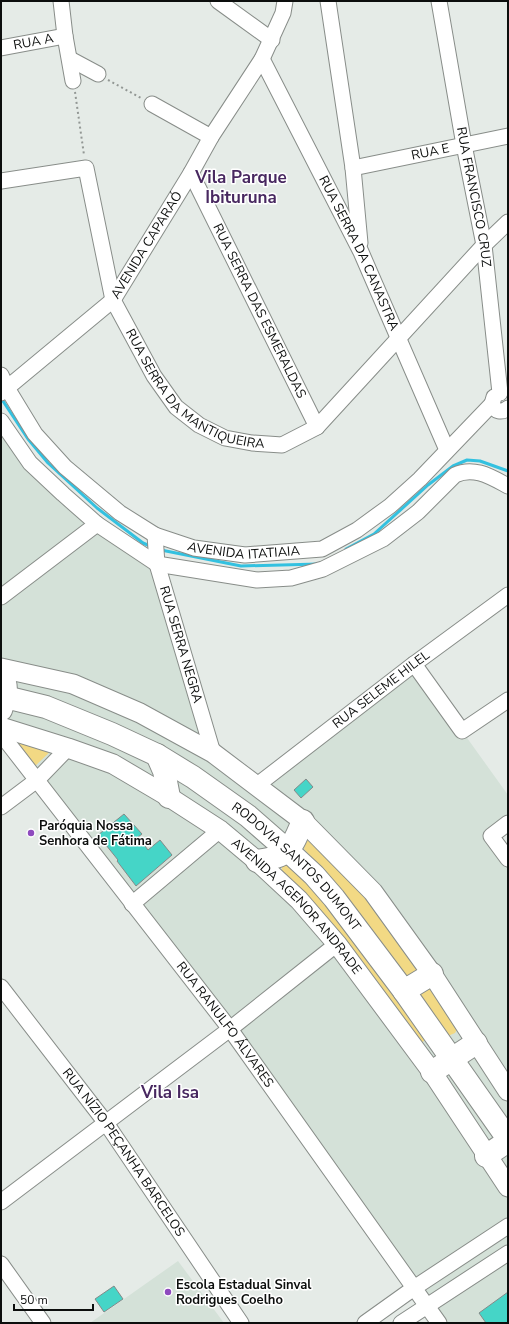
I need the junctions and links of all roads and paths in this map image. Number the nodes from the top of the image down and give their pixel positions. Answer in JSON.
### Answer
{"nodes":[{"id":1,"x":61,"y":1,"type":"edge"},
{"id":2,"x":218,"y":1,"type":"edge"},
{"id":3,"x":284,"y":1,"type":"edge"},
{"id":4,"x":328,"y":1,"type":"edge"},
{"id":5,"x":439,"y":1,"type":"edge"},
{"id":6,"x":65,"y":36,"type":"junction"},
{"id":7,"x":272,"y":40,"type":"junction"},
{"id":8,"x":1,"y":48,"type":"edge"},
{"id":9,"x":70,"y":59,"type":"junction"},
{"id":10,"x":262,"y":59,"type":"junction"},
{"id":11,"x":98,"y":74,"type":"joint"},
{"id":12,"x":74,"y":81,"type":"joint"},
{"id":13,"x":152,"y":104,"type":"joint"},
{"id":14,"x":508,"y":136,"type":"edge"},
{"id":15,"x":212,"y":137,"type":"junction"},
{"id":16,"x":464,"y":145,"type":"junction"},
{"id":17,"x":86,"y":168,"type":"junction"},
{"id":18,"x":353,"y":168,"type":"junction"},
{"id":19,"x":191,"y":173,"type":"junction"},
{"id":20,"x":1,"y":181,"type":"edge"},
{"id":21,"x":508,"y":222,"type":"edge"},
{"id":22,"x":484,"y":245,"type":"junction"},
{"id":23,"x":361,"y":252,"type":"junction"},
{"id":24,"x":113,"y":300,"type":"junction"},
{"id":25,"x":399,"y":336,"type":"junction"},
{"id":26,"x":3,"y":385,"type":"edge"},
{"id":27,"x":504,"y":402,"type":"edge"},
{"id":28,"x":1,"y":421,"type":"edge"},
{"id":29,"x":317,"y":427,"type":"junction"},
{"id":30,"x":447,"y":450,"type":"junction"},
{"id":31,"x":508,"y":486,"type":"edge"},
{"id":32,"x":97,"y":524,"type":"junction"},
{"id":33,"x":155,"y":535,"type":"junction"},
{"id":34,"x":157,"y":564,"type":"junction"},
{"id":35,"x":508,"y":596,"type":"edge"},
{"id":36,"x":1,"y":597,"type":"edge"},
{"id":37,"x":414,"y":664,"type":"junction"},
{"id":38,"x":1,"y":668,"type":"edge"},
{"id":39,"x":1,"y":673,"type":"edge"},
{"id":40,"x":508,"y":700,"type":"edge"},
{"id":41,"x":3,"y":701,"type":"edge"},
{"id":42,"x":1,"y":727,"type":"edge"},
{"id":43,"x":1,"y":734,"type":"edge"},
{"id":44,"x":68,"y":748,"type":"junction"},
{"id":45,"x":213,"y":753,"type":"junction"},
{"id":46,"x":157,"y":755,"type":"junction"},
{"id":47,"x":37,"y":780,"type":"junction"},
{"id":48,"x":256,"y":786,"type":"junction"},
{"id":49,"x":169,"y":797,"type":"junction"},
{"id":50,"x":1,"y":807,"type":"edge"},
{"id":51,"x":304,"y":821,"type":"junction"},
{"id":52,"x":508,"y":823,"type":"edge"},
{"id":53,"x":220,"y":830,"type":"junction"},
{"id":54,"x":288,"y":851,"type":"junction"},
{"id":55,"x":508,"y":859,"type":"edge"},
{"id":56,"x":257,"y":861,"type":"junction"},
{"id":57,"x":132,"y":904,"type":"junction"},
{"id":58,"x":337,"y":944,"type":"junction"},
{"id":59,"x":432,"y":974,"type":"junction"},
{"id":60,"x":1,"y":986,"type":"edge"},
{"id":61,"x":404,"y":991,"type":"junction"},
{"id":62,"x":230,"y":1029,"type":"junction"},
{"id":63,"x":476,"y":1043,"type":"junction"},
{"id":64,"x":452,"y":1060,"type":"junction"},
{"id":65,"x":432,"y":1072,"type":"junction"},
{"id":66,"x":508,"y":1091,"type":"edge"},
{"id":67,"x":106,"y":1123,"type":"junction"},
{"id":68,"x":508,"y":1140,"type":"edge"},
{"id":69,"x":486,"y":1156,"type":"junction"},
{"id":70,"x":508,"y":1187,"type":"edge"},
{"id":71,"x":1,"y":1202,"type":"edge"},
{"id":72,"x":508,"y":1226,"type":"edge"},
{"id":73,"x":508,"y":1253,"type":"edge"},
{"id":74,"x":1,"y":1264,"type":"edge"},
{"id":75,"x":414,"y":1288,"type":"junction"},
{"id":76,"x":427,"y":1305,"type":"junction"},
{"id":77,"x":43,"y":1323,"type":"edge"},
{"id":78,"x":241,"y":1323,"type":"edge"},
{"id":79,"x":365,"y":1323,"type":"edge"},
{"id":80,"x":401,"y":1323,"type":"edge"},
{"id":81,"x":439,"y":1323,"type":"edge"}],
"edges":[{"from":1,"to":6,"type":"street"},
{"from":2,"to":7,"type":"street"},
{"from":3,"to":7,"type":"street","name":"AVENIDA CAPARAÓ"},
{"from":4,"to":18,"type":"street"},
{"from":5,"to":16,"type":"street","name":"RUA FRANCISCO CRUZ"},
{"from":6,"to":8,"type":"street","name":"RUA A"},
{"from":6,"to":9,"type":"street"},
{"from":7,"to":10,"type":"street","name":"AVENIDA CAPARAÓ"},
{"from":9,"to":11,"type":"street"},
{"from":9,"to":12,"type":"street"},
{"from":10,"to":15,"type":"street","name":"AVENIDA CAPARAÓ"},
{"from":10,"to":23,"type":"street","name":"RUA SERRA DA CANASTRA"},
{"from":11,"to":13,"type":"path"},
{"from":12,"to":17,"type":"path"},
{"from":13,"to":15,"type":"street"},
{"from":14,"to":16,"type":"street","name":"RUA E"},
{"from":15,"to":19,"type":"street","name":"AVENIDA CAPARAÓ"},
{"from":16,"to":18,"type":"street","name":"RUA E"},
{"from":16,"to":22,"type":"street","name":"RUA FRANCISCO CRUZ"},
{"from":17,"to":20,"type":"street"},
{"from":17,"to":24,"type":"street","name":"RUA SERRA DA MANTIQUEIRA"},
{"from":18,"to":23,"type":"street"},
{"from":19,"to":24,"type":"street","name":"AVENIDA CAPARAÓ"},
{"from":19,"to":29,"type":"street","name":"RUA SERRA DAS ESMERALDAS"},
{"from":21,"to":22,"type":"street","name":"RUA SERRA DA MANTIQUEIRA"},
{"from":22,"to":25,"type":"street","name":"RUA SERRA DA MANTIQUEIRA"},
{"from":22,"to":27,"type":"street","name":"RUA FRANCISCO CRUZ"},
{"from":23,"to":25,"type":"street","name":"RUA SERRA DA CANASTRA"},
{"from":24,"to":26,"type":"street","name":"AVENIDA CAPARAÓ"},
{"from":24,"to":29,"type":"street","name":"RUA SERRA DA MANTIQUEIRA"},
{"from":25,"to":29,"type":"street","name":"RUA SERRA DA MANTIQUEIRA"},
{"from":25,"to":30,"type":"street","name":"RUA SERRA DA CANASTRA"},
{"from":26,"to":33,"type":"street","name":"AVENIDA ITATIAIA"},
{"from":27,"to":30,"type":"street","name":"AVENIDA ITATIAIA"},
{"from":28,"to":32,"type":"street","name":"AVENIDA ITATIAIA"},
{"from":30,"to":33,"type":"street","name":"AVENIDA ITATIAIA"},
{"from":31,"to":34,"type":"street","name":"AVENIDA ITATIAIA"},
{"from":32,"to":34,"type":"street","name":"AVENIDA ITATIAIA"},
{"from":32,"to":36,"type":"street"},
{"from":33,"to":34,"type":"street","name":"RUA SERRA NEGRA"},
{"from":34,"to":45,"type":"street","name":"RUA SERRA NEGRA"},
{"from":35,"to":37,"type":"street","name":"RUA SELEME HILEL"},
{"from":37,"to":40,"type":"street"},
{"from":37,"to":48,"type":"street","name":"RUA SELEME HILEL"},
{"from":38,"to":45,"type":"main road"},
{"from":39,"to":41,"type":"highway"},
{"from":41,"to":46,"type":"highway","name":"RODOVIA SANTOS DUMONT"},
{"from":42,"to":44,"type":"main road","name":"AVENIDA AGENOR ANDRADE"},
{"from":43,"to":47,"type":"street","name":"RUA RANULFO ÁLVARES"},
{"from":44,"to":47,"type":"street"},
{"from":44,"to":49,"type":"main road","name":"AVENIDA AGENOR ANDRADE"},
{"from":45,"to":48,"type":"main road"},
{"from":46,"to":49,"type":"highway"},
{"from":46,"to":54,"type":"highway","name":"RODOVIA SANTOS DUMONT"},
{"from":47,"to":50,"type":"street"},
{"from":47,"to":57,"type":"street","name":"RUA RANULFO ÁLVARES"},
{"from":48,"to":51,"type":"main road"},
{"from":49,"to":53,"type":"main road","name":"AVENIDA AGENOR ANDRADE"},
{"from":51,"to":54,"type":"highway"},
{"from":51,"to":59,"type":"main road"},
{"from":52,"to":55,"type":"street"},
{"from":53,"to":56,"type":"main road","name":"AVENIDA AGENOR ANDRADE"},
{"from":53,"to":57,"type":"street"},
{"from":54,"to":56,"type":"highway"},
{"from":54,"to":61,"type":"highway","name":"RODOVIA SANTOS DUMONT"},
{"from":56,"to":58,"type":"main road","name":"AVENIDA AGENOR ANDRADE"},
{"from":57,"to":62,"type":"street","name":"RUA RANULFO ÁLVARES"},
{"from":58,"to":62,"type":"street"},
{"from":58,"to":65,"type":"main road","name":"AVENIDA AGENOR ANDRADE"},
{"from":59,"to":61,"type":"highway"},
{"from":59,"to":63,"type":"main road"},
{"from":60,"to":67,"type":"street","name":"RUA NÍZIO PEÇANHA BARCELOS"},
{"from":61,"to":64,"type":"highway","name":"RODOVIA SANTOS DUMONT"},
{"from":62,"to":67,"type":"street"},
{"from":62,"to":75,"type":"street","name":"RUA RANULFO ÁLVARES"},
{"from":63,"to":64,"type":"highway"},
{"from":63,"to":66,"type":"main road"},
{"from":64,"to":65,"type":"highway"},
{"from":64,"to":68,"type":"highway","name":"RODOVIA SANTOS DUMONT"},
{"from":65,"to":69,"type":"main road","name":"AVENIDA AGENOR ANDRADE"},
{"from":67,"to":71,"type":"street"},
{"from":67,"to":78,"type":"street","name":"RUA NÍZIO PEÇANHA BARCELOS"},
{"from":68,"to":69,"type":"highway"},
{"from":69,"to":70,"type":"main road","name":"AVENIDA AGENOR ANDRADE"},
{"from":72,"to":75,"type":"street"},
{"from":73,"to":76,"type":"street"},
{"from":74,"to":77,"type":"street"},
{"from":75,"to":76,"type":"street","name":"RUA RANULFO ÁLVARES"},
{"from":75,"to":79,"type":"street"},
{"from":76,"to":80,"type":"street"},
{"from":76,"to":81,"type":"street","name":"RUA RANULFO ÁLVARES"}]}
